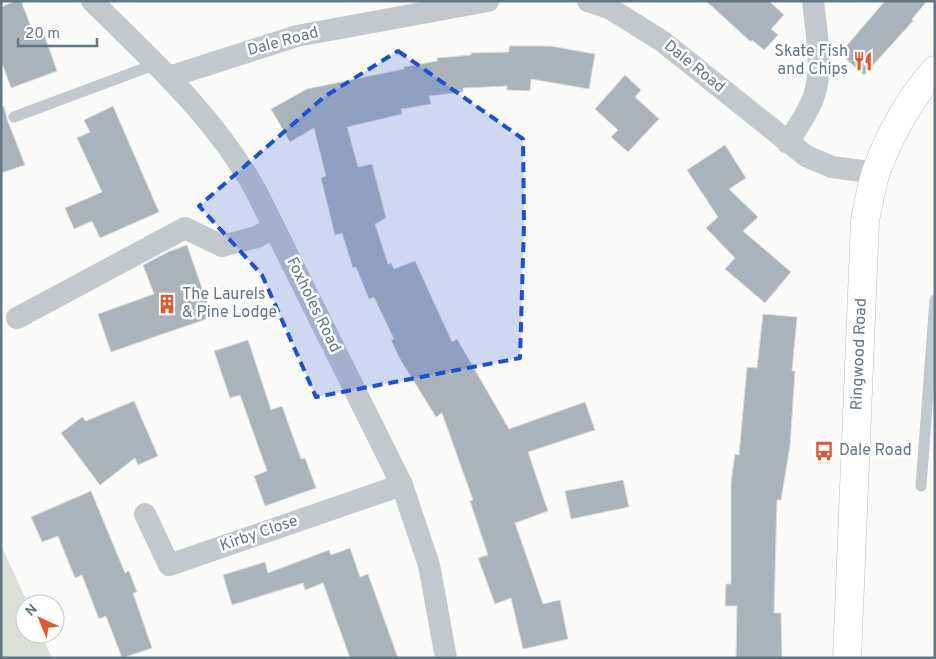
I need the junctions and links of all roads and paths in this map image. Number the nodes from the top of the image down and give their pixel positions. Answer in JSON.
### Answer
{"nodes":[{"id":1,"x":92,"y":1,"type":"edge"},
{"id":2,"x":488,"y":1,"type":"edge"},
{"id":3,"x":588,"y":1,"type":"edge"},
{"id":4,"x":813,"y":1,"type":"edge"},
{"id":5,"x":162,"y":70,"type":"junction"},
{"id":6,"x":935,"y":70,"type":"edge"},
{"id":7,"x":14,"y":117,"type":"dead end"},
{"id":8,"x":788,"y":143,"type":"junction"},
{"id":9,"x":876,"y":173,"type":"junction"},
{"id":10,"x":274,"y":227,"type":"junction"},
{"id":11,"x":935,"y":300,"type":"edge"},
{"id":12,"x":17,"y":318,"type":"dead end"},
{"id":13,"x":402,"y":485,"type":"junction"},
{"id":14,"x":921,"y":486,"type":"dead end"},
{"id":15,"x":145,"y":514,"type":"dead end"},
{"id":16,"x":446,"y":658,"type":"edge"},
{"id":17,"x":847,"y":658,"type":"edge"}],
"edges":[{"from":1,"to":5,"type":"street","name":"Foxholes Road"},
{"from":2,"to":5,"type":"street","name":"Dale Road"},
{"from":3,"to":8,"type":"street","name":"Dale Road"},
{"from":4,"to":8,"type":"street"},
{"from":5,"to":7,"type":"lane"},
{"from":5,"to":10,"type":"street","name":"Foxholes Road"},
{"from":6,"to":9,"type":"main road","name":"Ringwood Road"},
{"from":8,"to":9,"type":"street","name":"Dale Road"},
{"from":9,"to":17,"type":"main road","name":"Ringwood Road"},
{"from":10,"to":12,"type":"street"},
{"from":10,"to":13,"type":"street","name":"Foxholes Road"},
{"from":11,"to":14,"type":"lane"},
{"from":13,"to":15,"type":"street","name":"Kirby Close"},
{"from":13,"to":16,"type":"street","name":"Foxholes Road"}]}
